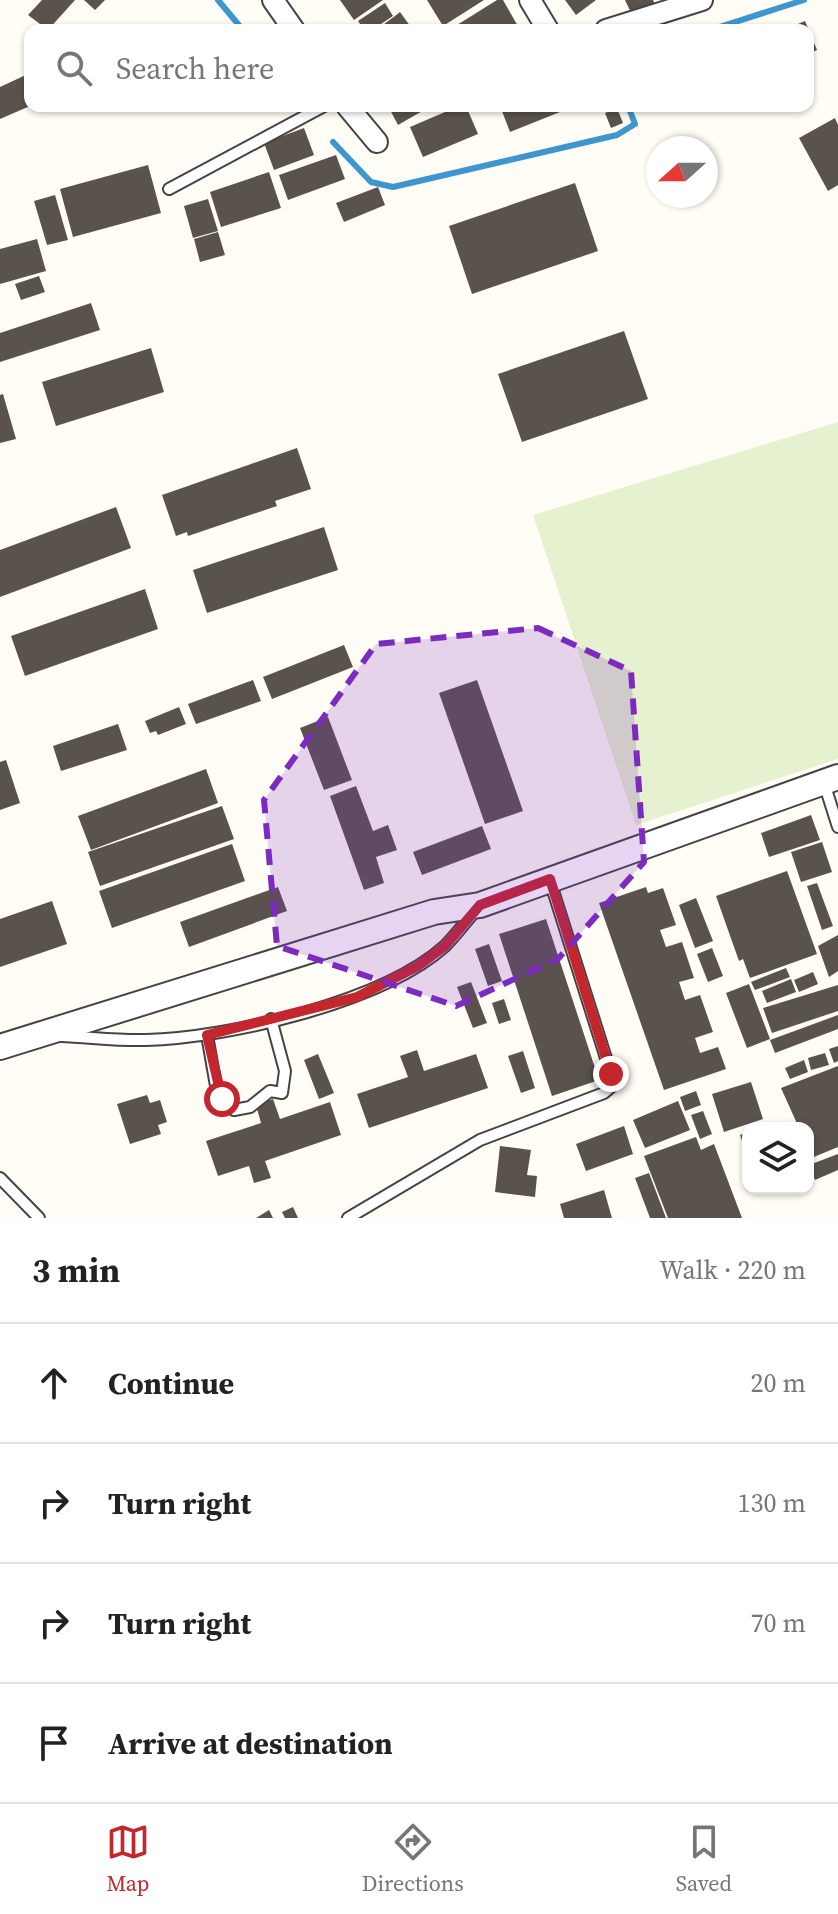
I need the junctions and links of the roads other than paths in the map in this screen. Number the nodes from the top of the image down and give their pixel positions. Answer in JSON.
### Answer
{"nodes":[{"id":1,"x":273,"y":0,"type":"edge"},
{"id":2,"x":530,"y":0,"type":"edge"},
{"id":3,"x":702,"y":0,"type":"edge"},
{"id":4,"x":290,"y":24,"type":"edge"},
{"id":5,"x":544,"y":24,"type":"edge"},
{"id":6,"x":625,"y":24,"type":"edge"},
{"id":7,"x":313,"y":112,"type":"edge"},
{"id":8,"x":352,"y":112,"type":"edge"},
{"id":9,"x":377,"y":142,"type":"dead end"},
{"id":10,"x":169,"y":189,"type":"dead end"},
{"id":11,"x":831,"y":779,"type":"edge"},
{"id":12,"x":838,"y":827,"type":"edge"},
{"id":13,"x":550,"y":879,"type":"junction"},
{"id":14,"x":480,"y":905,"type":"junction"},
{"id":15,"x":271,"y":1019,"type":"junction"},
{"id":16,"x":39,"y":1035,"type":"junction"},
{"id":17,"x":207,"y":1035,"type":"junction"},
{"id":18,"x":0,"y":1047,"type":"edge"},
{"id":19,"x":0,"y":1178,"type":"edge"},
{"id":20,"x":39,"y":1218,"type":"edge"},
{"id":21,"x":348,"y":1218,"type":"edge"}],
"edges":[{"from":1,"to":4,"type":"street"},
{"from":2,"to":5,"type":"street"},
{"from":3,"to":6,"type":"street"},
{"from":7,"to":10,"type":"lane"},
{"from":8,"to":9,"type":"street"},
{"from":11,"to":12,"type":"lane"},
{"from":11,"to":13,"type":"street"},
{"from":13,"to":14,"type":"street"},
{"from":13,"to":21,"type":"lane"},
{"from":14,"to":15,"type":"lane"},
{"from":14,"to":16,"type":"street"},
{"from":15,"to":17,"type":"lane"},
{"from":15,"to":17,"type":"lane"},
{"from":16,"to":17,"type":"lane"},
{"from":16,"to":18,"type":"street"},
{"from":19,"to":20,"type":"lane"}]}
